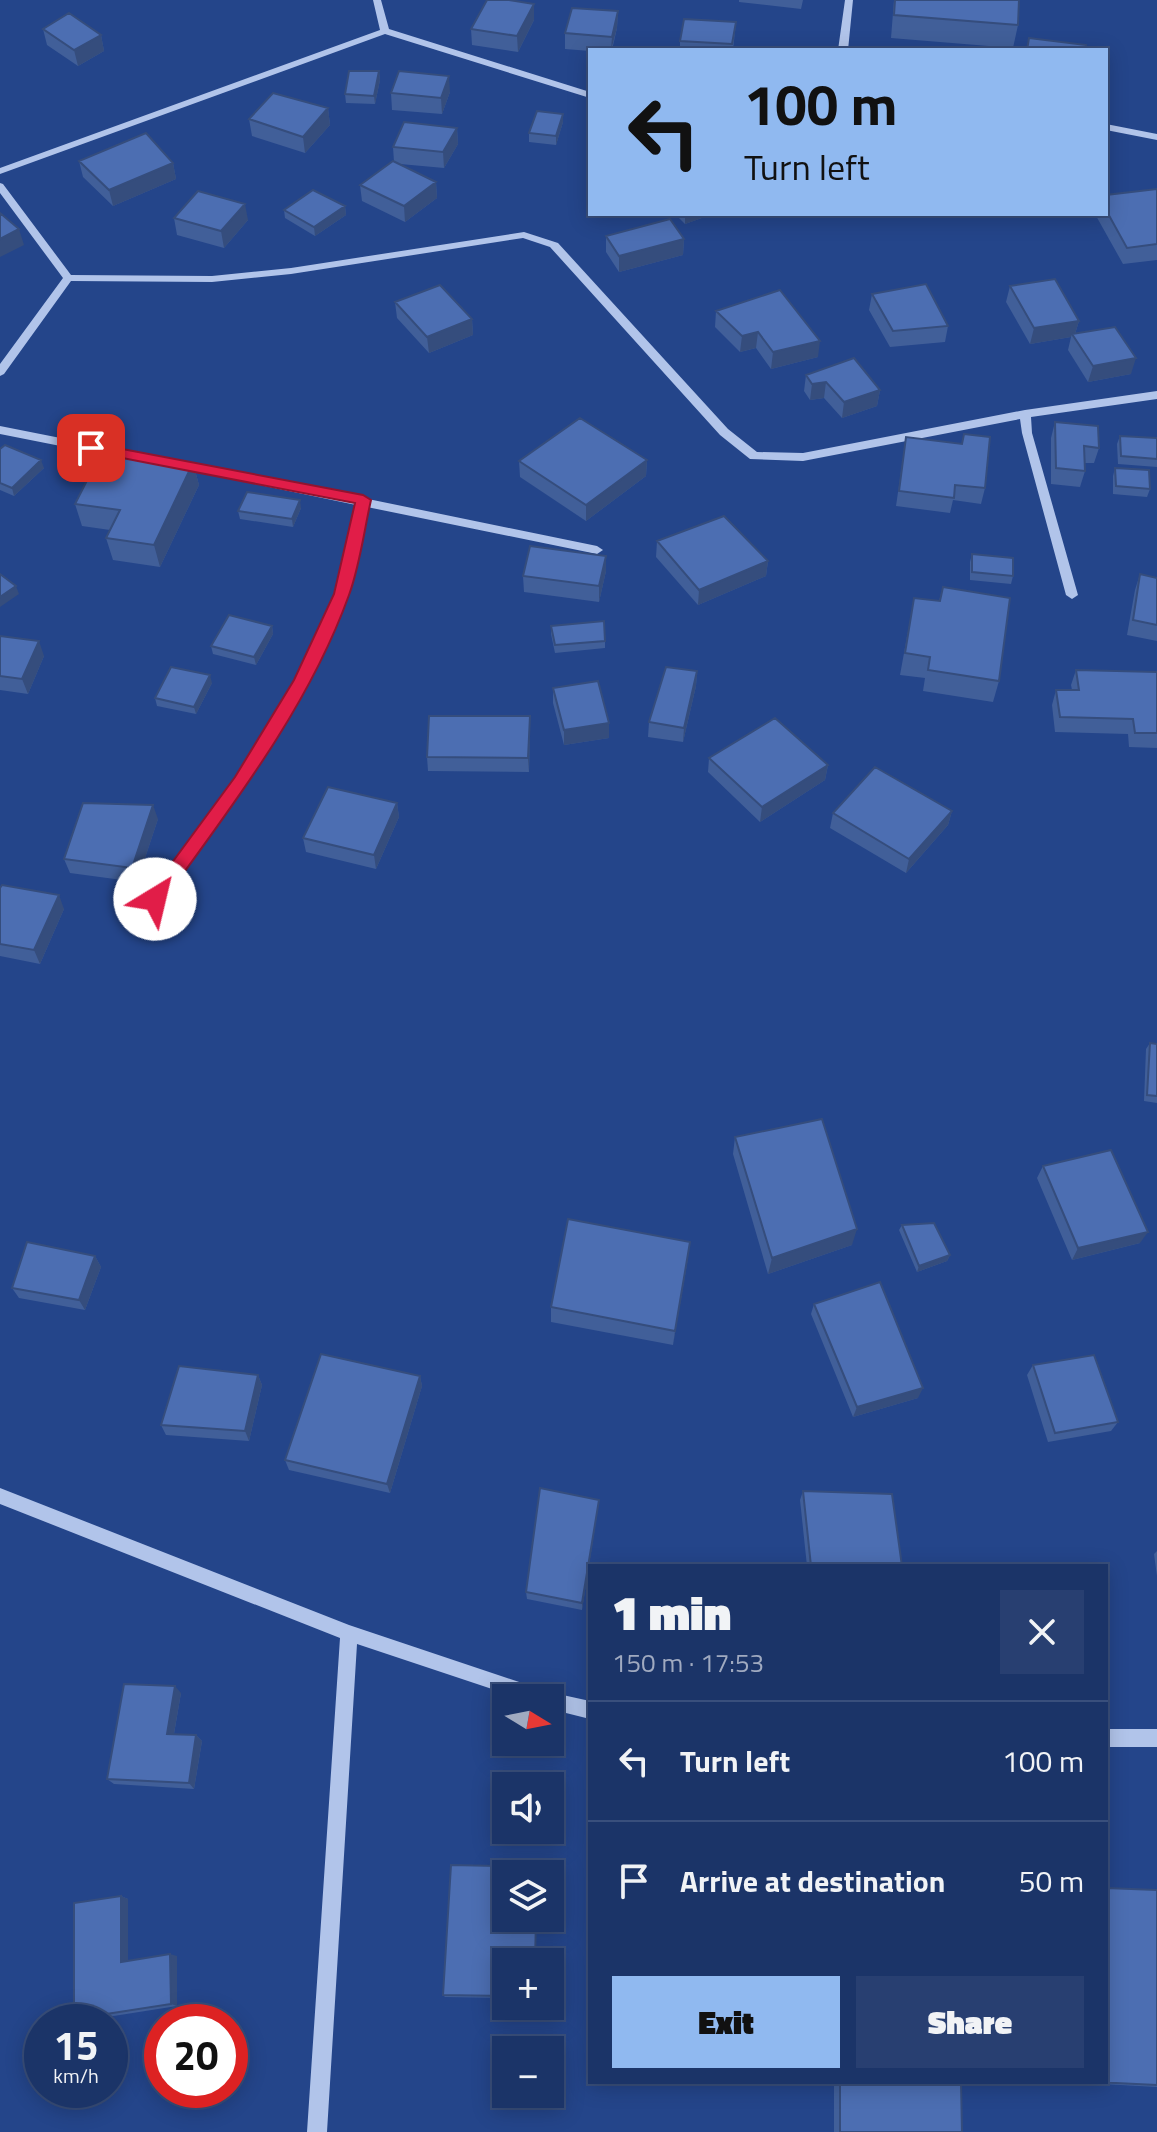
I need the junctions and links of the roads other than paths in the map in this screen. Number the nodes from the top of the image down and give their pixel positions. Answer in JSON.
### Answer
{"nodes":[{"id":1,"x":377,"y":0,"type":"edge"},
{"id":2,"x":849,"y":0,"type":"edge"},
{"id":3,"x":385,"y":31,"type":"junction"},
{"id":4,"x":843,"y":48,"type":"edge"},
{"id":5,"x":588,"y":94,"type":"edge"},
{"id":6,"x":1108,"y":127,"type":"edge"},
{"id":7,"x":1157,"y":137,"type":"edge"},
{"id":8,"x":0,"y":171,"type":"edge"},
{"id":9,"x":0,"y":186,"type":"edge"},
{"id":10,"x":68,"y":278,"type":"junction"},
{"id":11,"x":0,"y":372,"type":"edge"},
{"id":12,"x":1157,"y":395,"type":"edge"},
{"id":13,"x":1025,"y":414,"type":"junction"},
{"id":14,"x":0,"y":430,"type":"edge"},
{"id":15,"x":136,"y":456,"type":"edge"},
{"id":16,"x":166,"y":462,"type":"edge"},
{"id":17,"x":363,"y":500,"type":"junction"},
{"id":18,"x":597,"y":550,"type":"dead end"},
{"id":19,"x":1072,"y":595,"type":"dead end"},
{"id":20,"x":155,"y":899,"type":"dead end"},
{"id":21,"x":0,"y":1496,"type":"edge"},
{"id":22,"x":349,"y":1633,"type":"junction"},
{"id":23,"x":502,"y":1684,"type":"edge"},
{"id":24,"x":564,"y":1704,"type":"edge"},
{"id":25,"x":588,"y":1710,"type":"edge"},
{"id":26,"x":1108,"y":1738,"type":"edge"},
{"id":27,"x":1157,"y":1738,"type":"edge"},
{"id":28,"x":317,"y":2132,"type":"edge"}],
"edges":[{"from":1,"to":3,"type":"street"},
{"from":2,"to":4,"type":"street"},
{"from":3,"to":5,"type":"street"},
{"from":3,"to":8,"type":"street"},
{"from":6,"to":7,"type":"street"},
{"from":9,"to":10,"type":"street"},
{"from":10,"to":11,"type":"street"},
{"from":10,"to":13,"type":"street"},
{"from":12,"to":13,"type":"street"},
{"from":13,"to":19,"type":"street"},
{"from":14,"to":15,"type":"street"},
{"from":16,"to":17,"type":"street"},
{"from":17,"to":18,"type":"street"},
{"from":17,"to":20,"type":"street"},
{"from":21,"to":22,"type":"street"},
{"from":22,"to":23,"type":"street"},
{"from":22,"to":28,"type":"street"},
{"from":24,"to":25,"type":"street"},
{"from":26,"to":27,"type":"street"}]}
